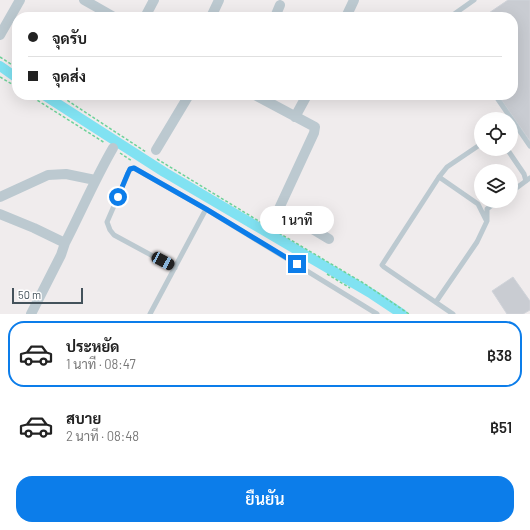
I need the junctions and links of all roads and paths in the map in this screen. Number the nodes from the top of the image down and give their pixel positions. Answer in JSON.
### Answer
{"nodes":[{"id":1,"x":20,"y":0,"type":"edge"},
{"id":2,"x":84,"y":0,"type":"edge"},
{"id":3,"x":154,"y":0,"type":"edge"},
{"id":4,"x":219,"y":0,"type":"edge"},
{"id":5,"x":354,"y":0,"type":"edge"},
{"id":6,"x":474,"y":0,"type":"edge"},
{"id":7,"x":95,"y":2,"type":"edge"},
{"id":8,"x":280,"y":5,"type":"dead end"},
{"id":9,"x":13,"y":12,"type":"edge"},
{"id":10,"x":108,"y":12,"type":"edge"},
{"id":11,"x":148,"y":12,"type":"edge"},
{"id":12,"x":213,"y":12,"type":"edge"},
{"id":13,"x":276,"y":12,"type":"edge"},
{"id":14,"x":348,"y":12,"type":"edge"},
{"id":15,"x":457,"y":12,"type":"edge"},
{"id":16,"x":12,"y":14,"type":"edge"},
{"id":17,"x":0,"y":35,"type":"edge"},
{"id":18,"x":0,"y":57,"type":"edge"},
{"id":19,"x":12,"y":65,"type":"edge"},
{"id":20,"x":0,"y":77,"type":"edge"},
{"id":21,"x":12,"y":84,"type":"edge"},
{"id":22,"x":67,"y":100,"type":"edge"},
{"id":23,"x":186,"y":100,"type":"edge"},
{"id":24,"x":264,"y":100,"type":"edge"},
{"id":25,"x":304,"y":100,"type":"edge"},
{"id":26,"x":498,"y":100,"type":"edge"},
{"id":27,"x":295,"y":117,"type":"junction"},
{"id":28,"x":530,"y":146,"type":"edge"},
{"id":29,"x":113,"y":148,"type":"dead end"},
{"id":30,"x":474,"y":149,"type":"edge"},
{"id":31,"x":156,"y":150,"type":"dead end"},
{"id":32,"x":512,"y":156,"type":"edge"},
{"id":33,"x":439,"y":177,"type":"junction"},
{"id":34,"x":95,"y":180,"type":"junction"},
{"id":35,"x":528,"y":180,"type":"edge"},
{"id":36,"x":518,"y":187,"type":"edge"},
{"id":37,"x":0,"y":197,"type":"edge"},
{"id":38,"x":488,"y":208,"type":"edge"},
{"id":39,"x":206,"y":209,"type":"junction"},
{"id":40,"x":279,"y":209,"type":"junction"},
{"id":41,"x":0,"y":214,"type":"edge"},
{"id":42,"x":487,"y":221,"type":"junction"},
{"id":43,"x":270,"y":228,"type":"junction"},
{"id":44,"x":330,"y":239,"type":"dead end"},
{"id":45,"x":65,"y":243,"type":"junction"},
{"id":46,"x":175,"y":268,"type":"junction"},
{"id":47,"x":436,"y":302,"type":"junction"},
{"id":48,"x":31,"y":314,"type":"edge"},
{"id":49,"x":150,"y":314,"type":"edge"},
{"id":50,"x":377,"y":314,"type":"edge"},
{"id":51,"x":409,"y":314,"type":"edge"},
{"id":52,"x":453,"y":314,"type":"edge"}],
"edges":[{"from":1,"to":9,"type":"street"},
{"from":2,"to":7,"type":"street"},
{"from":3,"to":11,"type":"street"},
{"from":4,"to":12,"type":"street"},
{"from":5,"to":14,"type":"street"},
{"from":6,"to":15,"type":"lane"},
{"from":7,"to":10,"type":"street"},
{"from":8,"to":13,"type":"street"},
{"from":16,"to":17,"type":"street"},
{"from":18,"to":19,"type":"path"},
{"from":20,"to":21,"type":"path"},
{"from":22,"to":43,"type":"path"},
{"from":23,"to":31,"type":"street"},
{"from":24,"to":27,"type":"street"},
{"from":25,"to":27,"type":"street"},
{"from":26,"to":28,"type":"lane"},
{"from":27,"to":40,"type":"street"},
{"from":29,"to":34,"type":"street"},
{"from":30,"to":33,"type":"lane"},
{"from":32,"to":35,"type":"lane"},
{"from":33,"to":42,"type":"lane"},
{"from":33,"to":47,"type":"lane"},
{"from":34,"to":37,"type":"street"},
{"from":34,"to":45,"type":"street"},
{"from":35,"to":36,"type":"lane"},
{"from":38,"to":42,"type":"lane"},
{"from":39,"to":46,"type":"lane"},
{"from":39,"to":46,"type":"lane"},
{"from":39,"to":50,"type":"lane"},
{"from":40,"to":43,"type":"street"},
{"from":40,"to":44,"type":"street"},
{"from":41,"to":45,"type":"street"},
{"from":42,"to":47,"type":"lane"},
{"from":43,"to":51,"type":"path"},
{"from":45,"to":48,"type":"street"},
{"from":46,"to":49,"type":"lane"},
{"from":47,"to":52,"type":"lane"}]}
